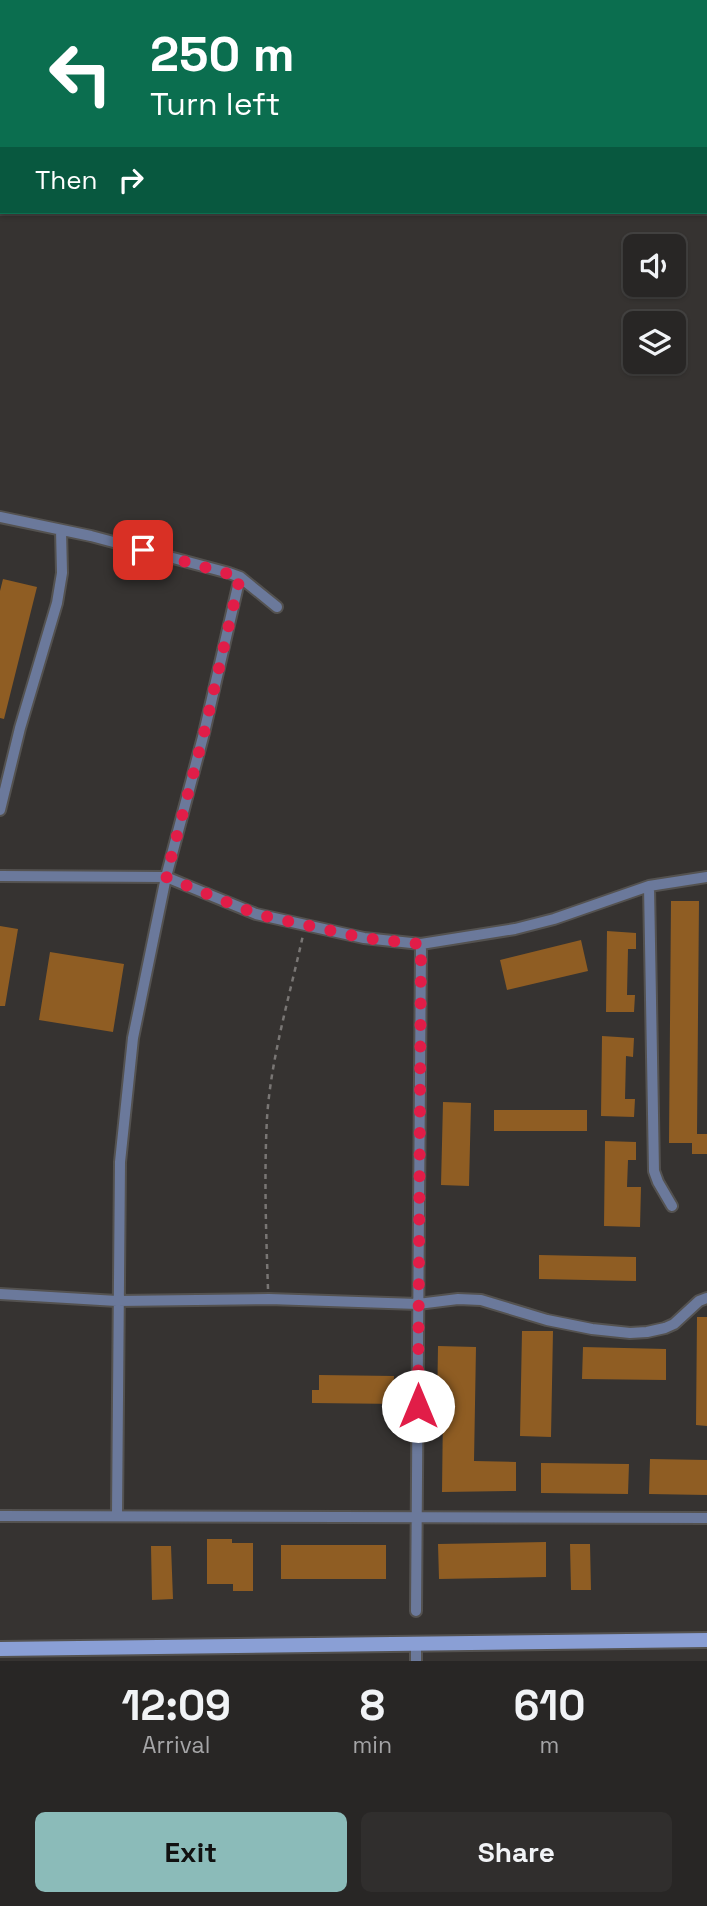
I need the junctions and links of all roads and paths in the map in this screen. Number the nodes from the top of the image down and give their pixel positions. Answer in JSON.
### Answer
{"nodes":[{"id":1,"x":0,"y":517,"type":"edge"},
{"id":2,"x":61,"y":530,"type":"junction"},
{"id":3,"x":240,"y":577,"type":"junction"},
{"id":4,"x":277,"y":607,"type":"dead end"},
{"id":5,"x":0,"y":810,"type":"edge"},
{"id":6,"x":0,"y":876,"type":"edge"},
{"id":7,"x":166,"y":877,"type":"junction"},
{"id":8,"x":707,"y":877,"type":"edge"},
{"id":9,"x":649,"y":886,"type":"junction"},
{"id":10,"x":306,"y":925,"type":"junction"},
{"id":11,"x":421,"y":944,"type":"junction"},
{"id":12,"x":672,"y":1206,"type":"dead end"},
{"id":13,"x":0,"y":1294,"type":"edge"},
{"id":14,"x":269,"y":1298,"type":"junction"},
{"id":15,"x":707,"y":1298,"type":"edge"},
{"id":16,"x":117,"y":1301,"type":"junction"},
{"id":17,"x":418,"y":1304,"type":"junction"},
{"id":18,"x":0,"y":1516,"type":"edge"},
{"id":19,"x":117,"y":1516,"type":"junction"},
{"id":20,"x":417,"y":1517,"type":"junction"},
{"id":21,"x":707,"y":1518,"type":"edge"},
{"id":22,"x":416,"y":1611,"type":"dead end"},
{"id":23,"x":707,"y":1640,"type":"edge"},
{"id":24,"x":415,"y":1644,"type":"junction"},
{"id":25,"x":0,"y":1649,"type":"edge"},
{"id":26,"x":416,"y":1661,"type":"edge"}],
"edges":[{"from":1,"to":2,"type":"street"},
{"from":2,"to":3,"type":"street"},
{"from":2,"to":5,"type":"street"},
{"from":3,"to":4,"type":"street"},
{"from":3,"to":7,"type":"street"},
{"from":6,"to":7,"type":"street"},
{"from":7,"to":10,"type":"street"},
{"from":7,"to":16,"type":"street"},
{"from":8,"to":9,"type":"street"},
{"from":9,"to":11,"type":"street"},
{"from":9,"to":12,"type":"street"},
{"from":10,"to":11,"type":"street"},
{"from":10,"to":14,"type":"path"},
{"from":11,"to":17,"type":"street"},
{"from":13,"to":16,"type":"street"},
{"from":14,"to":16,"type":"street"},
{"from":14,"to":17,"type":"street"},
{"from":15,"to":17,"type":"street"},
{"from":16,"to":19,"type":"street"},
{"from":17,"to":20,"type":"street"},
{"from":18,"to":19,"type":"street"},
{"from":19,"to":20,"type":"street"},
{"from":20,"to":21,"type":"street"},
{"from":20,"to":22,"type":"street"},
{"from":23,"to":24,"type":"main road"},
{"from":24,"to":25,"type":"main road"},
{"from":24,"to":26,"type":"street"}]}
